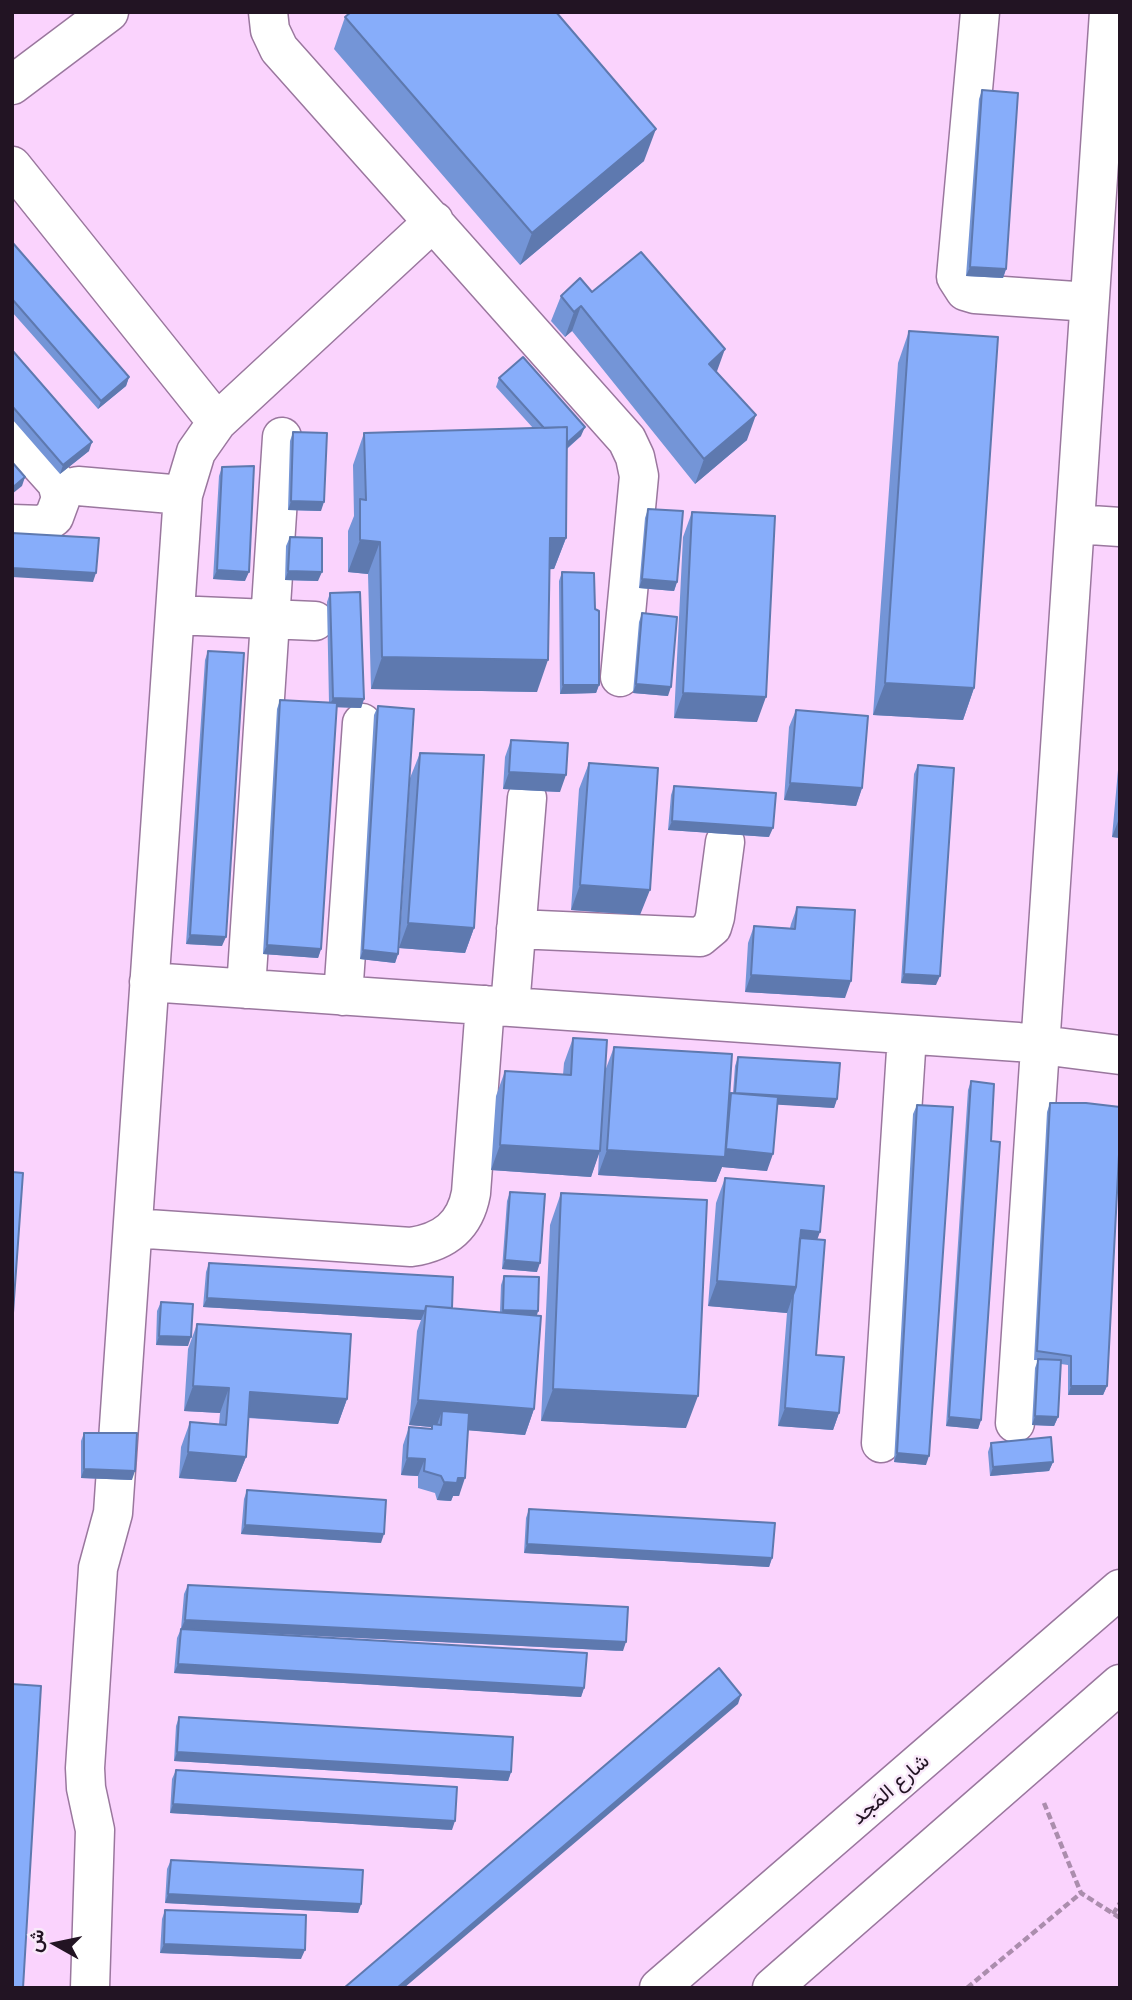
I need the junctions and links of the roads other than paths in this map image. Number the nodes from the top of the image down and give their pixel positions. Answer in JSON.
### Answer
{"nodes":[{"id":1,"x":108,"y":12,"type":"edge"},
{"id":2,"x":268,"y":12,"type":"edge"},
{"id":3,"x":980,"y":12,"type":"edge"},
{"id":4,"x":1109,"y":12,"type":"edge"},
{"id":5,"x":12,"y":85,"type":"edge"},
{"id":6,"x":1111,"y":129,"type":"edge"},
{"id":7,"x":12,"y":166,"type":"edge"},
{"id":8,"x":434,"y":221,"type":"junction"},
{"id":9,"x":1089,"y":302,"type":"junction"},
{"id":10,"x":1103,"y":348,"type":"edge"},
{"id":11,"x":217,"y":422,"type":"junction"},
{"id":12,"x":12,"y":433,"type":"edge"},
{"id":13,"x":282,"y":437,"type":"dead end"},
{"id":14,"x":60,"y":497,"type":"junction"},
{"id":15,"x":183,"y":507,"type":"junction"},
{"id":16,"x":12,"y":524,"type":"edge"},
{"id":17,"x":1075,"y":524,"type":"junction"},
{"id":18,"x":1120,"y":527,"type":"edge"},
{"id":19,"x":175,"y":615,"type":"junction"},
{"id":20,"x":270,"y":619,"type":"junction"},
{"id":21,"x":315,"y":621,"type":"dead end"},
{"id":22,"x":620,"y":677,"type":"dead end"},
{"id":23,"x":362,"y":723,"type":"dead end"},
{"id":24,"x":527,"y":798,"type":"dead end"},
{"id":25,"x":725,"y":842,"type":"dead end"},
{"id":26,"x":516,"y":929,"type":"junction"},
{"id":27,"x":149,"y":982,"type":"junction"},
{"id":28,"x":246,"y":989,"type":"junction"},
{"id":29,"x":343,"y":996,"type":"junction"},
{"id":30,"x":497,"y":1006,"type":"junction"},
{"id":31,"x":908,"y":1035,"type":"junction"},
{"id":32,"x":1041,"y":1044,"type":"junction"},
{"id":33,"x":1120,"y":1055,"type":"edge"},
{"id":34,"x":133,"y":1228,"type":"junction"},
{"id":35,"x":1015,"y":1423,"type":"dead end"},
{"id":36,"x":881,"y":1443,"type":"dead end"},
{"id":37,"x":1120,"y":1589,"type":"edge"},
{"id":38,"x":1120,"y":1684,"type":"edge"},
{"id":39,"x":90,"y":1988,"type":"edge"},
{"id":40,"x":659,"y":1988,"type":"edge"},
{"id":41,"x":772,"y":1988,"type":"edge"}],
"edges":[{"from":1,"to":5,"type":"street"},
{"from":2,"to":8,"type":"street"},
{"from":3,"to":9,"type":"street"},
{"from":4,"to":6,"type":"street"},
{"from":6,"to":9,"type":"street"},
{"from":7,"to":11,"type":"street"},
{"from":8,"to":11,"type":"street"},
{"from":8,"to":22,"type":"street"},
{"from":9,"to":10,"type":"street"},
{"from":10,"to":17,"type":"street"},
{"from":11,"to":15,"type":"street"},
{"from":12,"to":14,"type":"street"},
{"from":13,"to":20,"type":"street"},
{"from":14,"to":15,"type":"street"},
{"from":14,"to":16,"type":"street"},
{"from":15,"to":19,"type":"street"},
{"from":17,"to":18,"type":"street"},
{"from":17,"to":32,"type":"street"},
{"from":19,"to":20,"type":"street"},
{"from":19,"to":27,"type":"street"},
{"from":20,"to":21,"type":"street"},
{"from":20,"to":28,"type":"street"},
{"from":23,"to":29,"type":"street"},
{"from":24,"to":26,"type":"street"},
{"from":25,"to":26,"type":"street"},
{"from":26,"to":30,"type":"street"},
{"from":27,"to":28,"type":"street"},
{"from":27,"to":34,"type":"street"},
{"from":28,"to":29,"type":"street"},
{"from":29,"to":30,"type":"street"},
{"from":30,"to":31,"type":"street"},
{"from":30,"to":34,"type":"street"},
{"from":31,"to":32,"type":"street"},
{"from":31,"to":36,"type":"street"},
{"from":32,"to":33,"type":"street"},
{"from":32,"to":35,"type":"street"},
{"from":34,"to":39,"type":"street"},
{"from":37,"to":40,"type":"street","name":"شارع المَجد"},
{"from":38,"to":41,"type":"street"}]}
